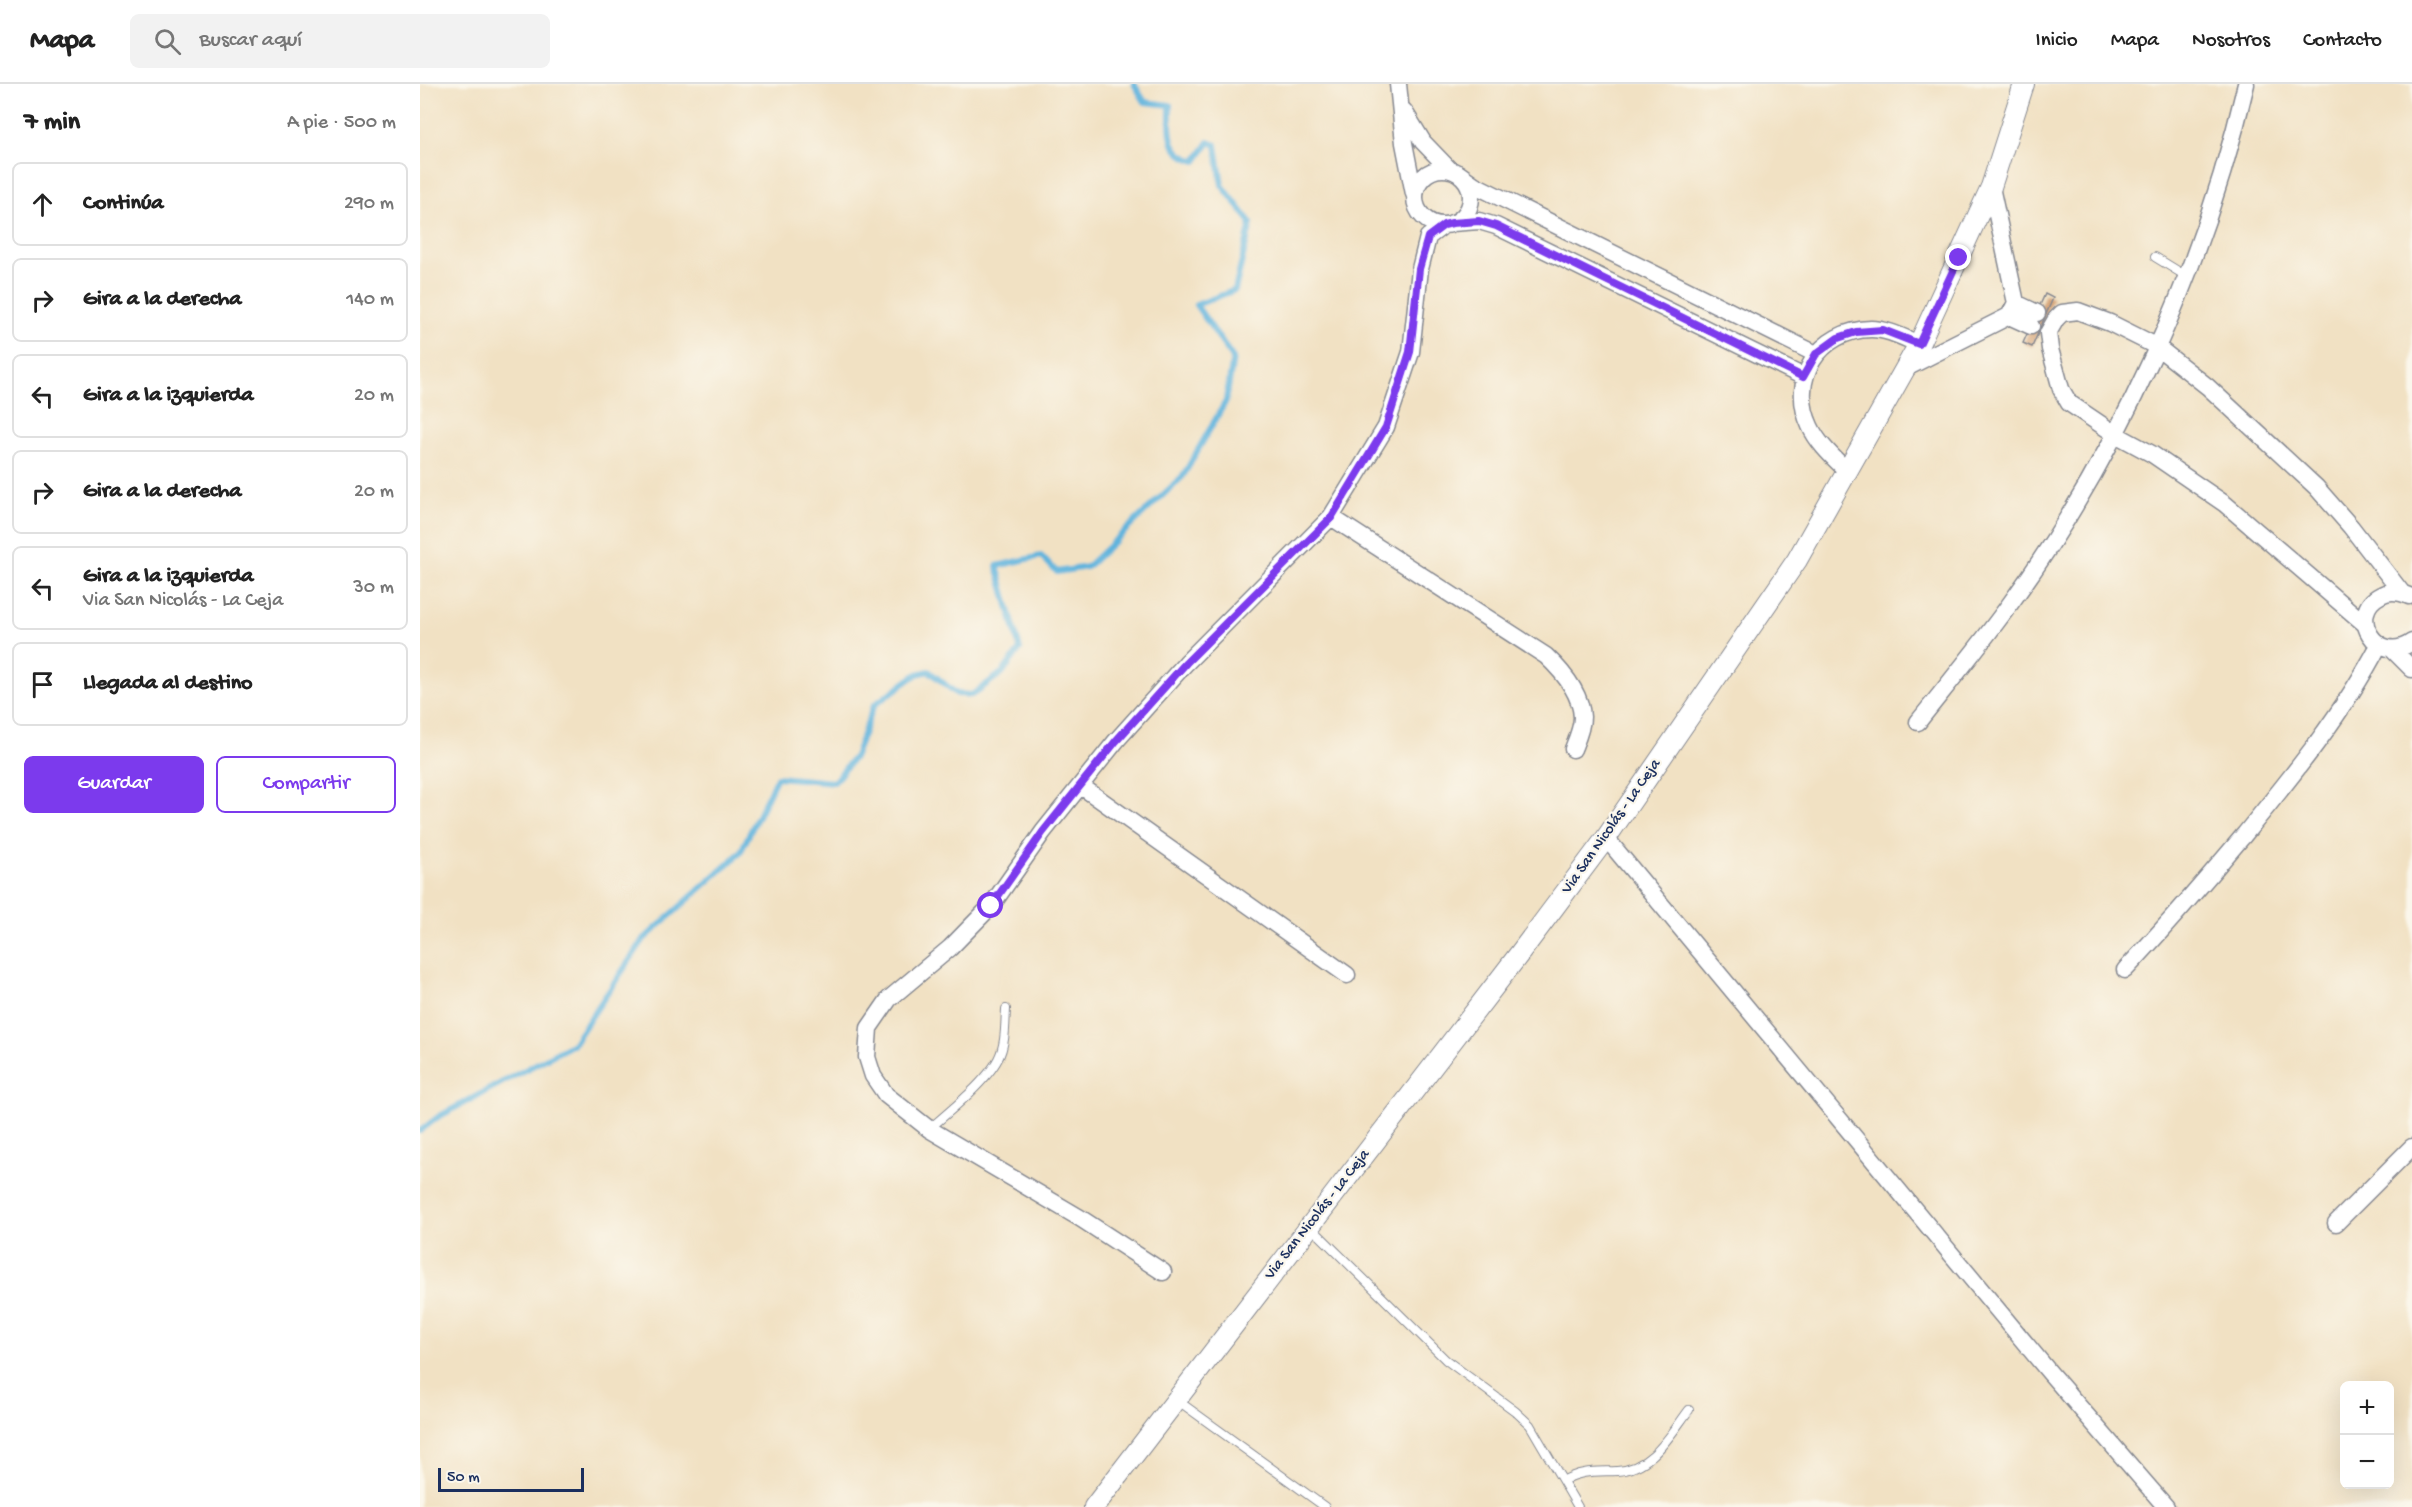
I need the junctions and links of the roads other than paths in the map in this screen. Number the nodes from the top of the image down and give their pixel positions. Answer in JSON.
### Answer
{"nodes":[{"id":1,"x":2024,"y":84,"type":"edge"},
{"id":2,"x":2246,"y":84,"type":"edge"},
{"id":3,"x":1399,"y":91,"type":"edge"},
{"id":4,"x":1454,"y":172,"type":"junction"},
{"id":5,"x":1991,"y":187,"type":"junction"},
{"id":6,"x":1415,"y":202,"type":"junction"},
{"id":7,"x":1448,"y":224,"type":"junction"},
{"id":8,"x":2155,"y":257,"type":"dead end"},
{"id":9,"x":1419,"y":269,"type":"junction"},
{"id":10,"x":2186,"y":276,"type":"junction"},
{"id":11,"x":2013,"y":310,"type":"junction"},
{"id":12,"x":2042,"y":323,"type":"junction"},
{"id":13,"x":1919,"y":344,"type":"junction"},
{"id":14,"x":2156,"y":346,"type":"junction"},
{"id":15,"x":1816,"y":354,"type":"junction"},
{"id":16,"x":1906,"y":368,"type":"junction"},
{"id":17,"x":1803,"y":377,"type":"junction"},
{"id":18,"x":2115,"y":434,"type":"junction"},
{"id":19,"x":1848,"y":472,"type":"junction"},
{"id":20,"x":1331,"y":518,"type":"junction"},
{"id":21,"x":2409,"y":594,"type":"edge"},
{"id":22,"x":2365,"y":624,"type":"junction"},
{"id":23,"x":2412,"y":642,"type":"edge"},
{"id":24,"x":2386,"y":647,"type":"junction"},
{"id":25,"x":2412,"y":669,"type":"edge"},
{"id":26,"x":1918,"y":723,"type":"dead end"},
{"id":27,"x":1574,"y":749,"type":"dead end"},
{"id":28,"x":1081,"y":786,"type":"junction"},
{"id":29,"x":1606,"y":838,"type":"junction"},
{"id":30,"x":2125,"y":970,"type":"dead end"},
{"id":31,"x":1347,"y":975,"type":"dead end"},
{"id":32,"x":1006,"y":1009,"type":"dead end"},
{"id":33,"x":929,"y":1129,"type":"junction"},
{"id":34,"x":2412,"y":1147,"type":"edge"},
{"id":35,"x":2336,"y":1223,"type":"dead end"},
{"id":36,"x":1310,"y":1226,"type":"junction"},
{"id":37,"x":1163,"y":1272,"type":"dead end"},
{"id":38,"x":1177,"y":1400,"type":"junction"},
{"id":39,"x":1689,"y":1410,"type":"dead end"},
{"id":40,"x":1563,"y":1481,"type":"junction"},
{"id":41,"x":1094,"y":1507,"type":"edge"},
{"id":42,"x":1325,"y":1507,"type":"edge"},
{"id":43,"x":1578,"y":1507,"type":"edge"},
{"id":44,"x":2166,"y":1507,"type":"edge"}],
"edges":[{"from":1,"to":5,"type":"street","name":"Via San Nicolás - La Ceja"},
{"from":2,"to":10,"type":"street"},
{"from":3,"to":4,"type":"street"},
{"from":3,"to":6,"type":"street"},
{"from":4,"to":6,"type":"street"},
{"from":4,"to":7,"type":"street"},
{"from":4,"to":15,"type":"street"},
{"from":5,"to":11,"type":"street"},
{"from":5,"to":13,"type":"street","name":"Via San Nicolás - La Ceja"},
{"from":6,"to":7,"type":"street"},
{"from":6,"to":9,"type":"street"},
{"from":7,"to":9,"type":"street"},
{"from":7,"to":17,"type":"street"},
{"from":8,"to":10,"type":"lane"},
{"from":9,"to":20,"type":"street"},
{"from":10,"to":14,"type":"street"},
{"from":11,"to":12,"type":"street"},
{"from":11,"to":16,"type":"street"},
{"from":12,"to":14,"type":"street"},
{"from":12,"to":18,"type":"street"},
{"from":13,"to":15,"type":"street"},
{"from":13,"to":16,"type":"street","name":"Via San Nicolás - La Ceja"},
{"from":14,"to":18,"type":"street"},
{"from":14,"to":21,"type":"street"},
{"from":15,"to":17,"type":"street"},
{"from":16,"to":19,"type":"street","name":"Via San Nicolás - La Ceja"},
{"from":17,"to":19,"type":"street"},
{"from":18,"to":22,"type":"street"},
{"from":18,"to":26,"type":"street"},
{"from":19,"to":29,"type":"street","name":"Via San Nicolás - La Ceja"},
{"from":20,"to":27,"type":"street"},
{"from":20,"to":28,"type":"street"},
{"from":21,"to":22,"type":"street"},
{"from":22,"to":24,"type":"street"},
{"from":23,"to":24,"type":"street"},
{"from":24,"to":25,"type":"street"},
{"from":24,"to":30,"type":"street"},
{"from":28,"to":31,"type":"street"},
{"from":28,"to":33,"type":"street"},
{"from":29,"to":36,"type":"street","name":"Via San Nicolás - La Ceja"},
{"from":29,"to":44,"type":"street"},
{"from":32,"to":33,"type":"lane"},
{"from":33,"to":37,"type":"street"},
{"from":34,"to":35,"type":"street"},
{"from":36,"to":38,"type":"street","name":"Via San Nicolás - La Ceja"},
{"from":36,"to":40,"type":"lane"},
{"from":38,"to":41,"type":"street","name":"Via San Nicolás - La Ceja"},
{"from":38,"to":42,"type":"lane"},
{"from":39,"to":40,"type":"lane"},
{"from":40,"to":43,"type":"lane"}]}
